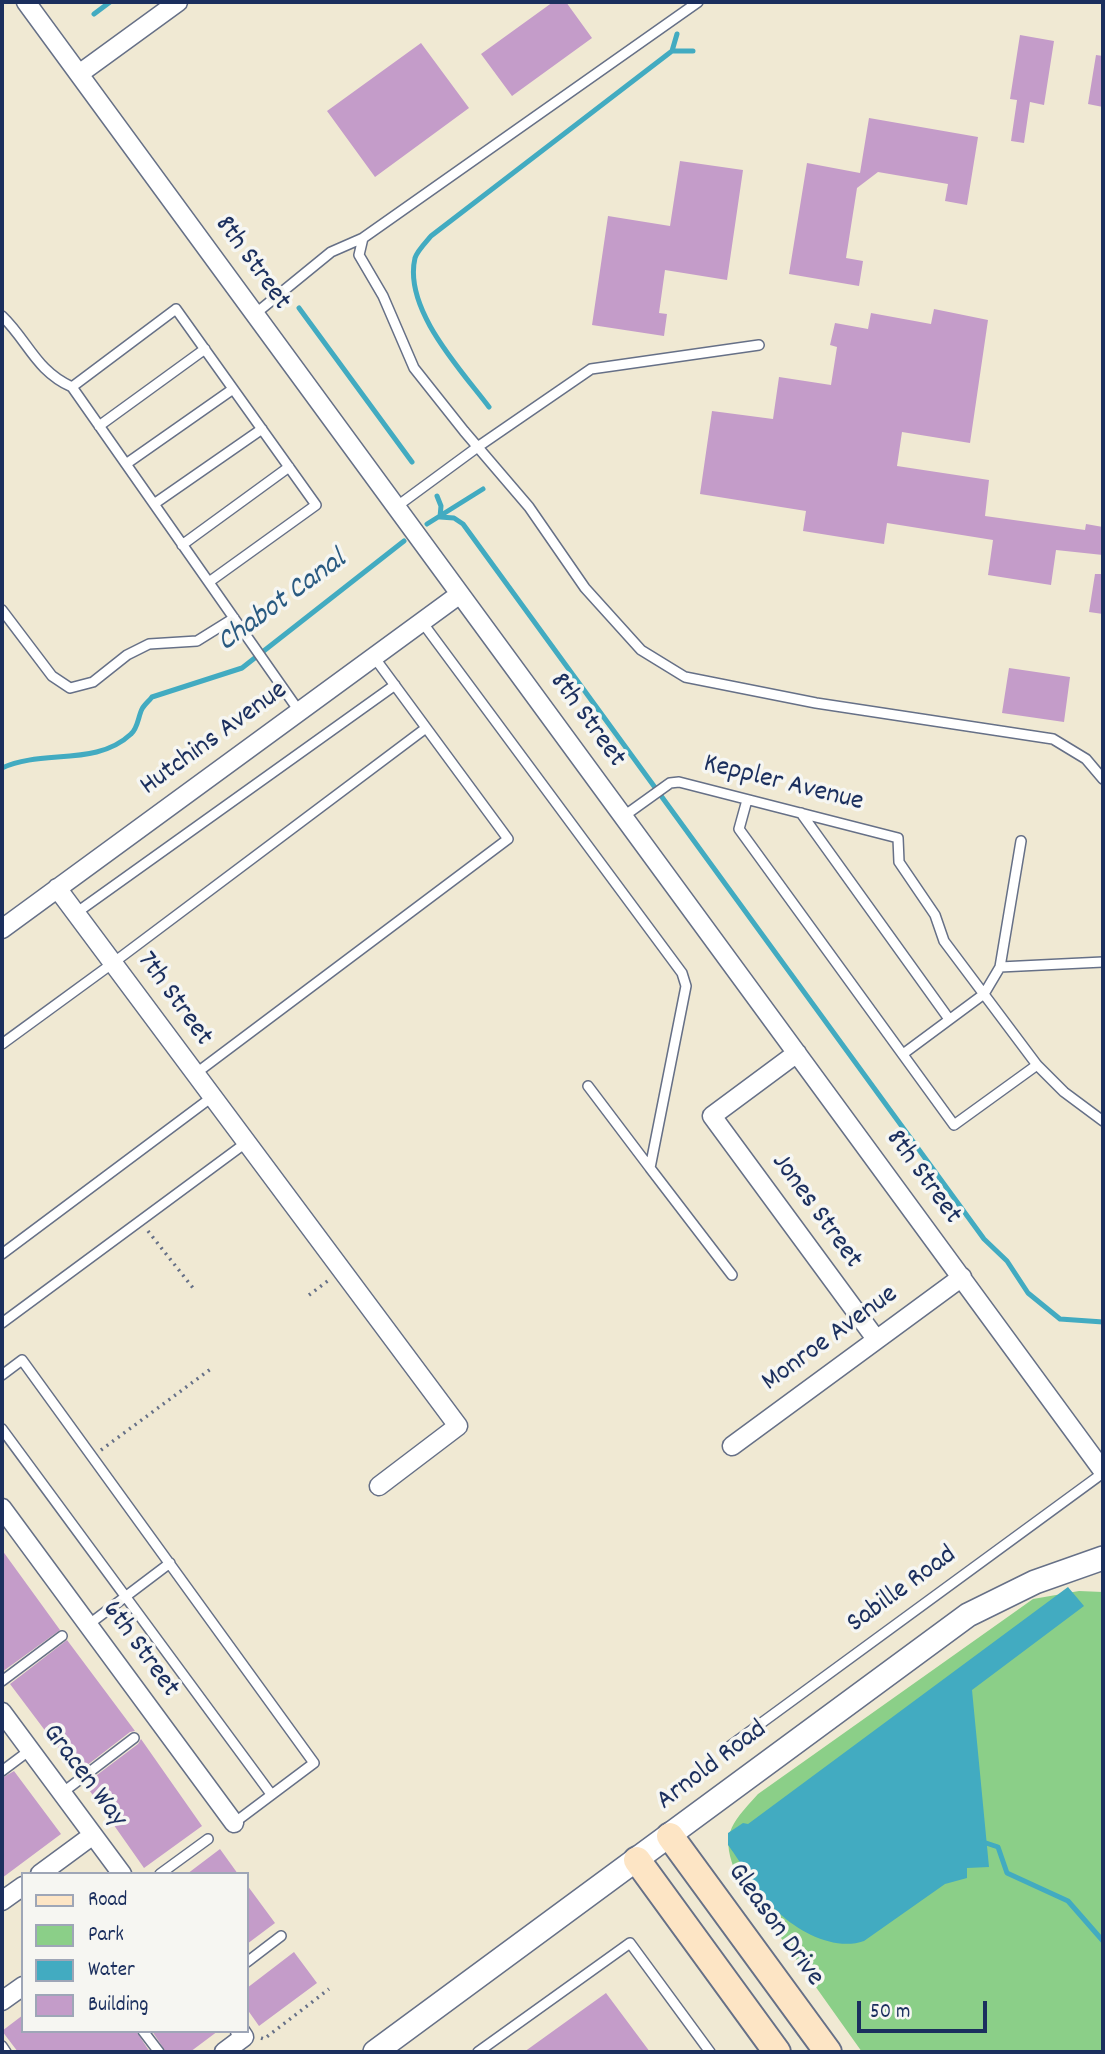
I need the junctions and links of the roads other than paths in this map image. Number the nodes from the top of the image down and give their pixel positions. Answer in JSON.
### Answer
{"nodes":[{"id":1,"x":178,"y":2,"type":"edge"},
{"id":2,"x":698,"y":2,"type":"edge"},
{"id":3,"x":32,"y":4,"type":"edge"},
{"id":4,"x":79,"y":74,"type":"junction"},
{"id":5,"x":363,"y":238,"type":"junction"},
{"id":6,"x":255,"y":314,"type":"junction"},
{"id":7,"x":2,"y":316,"type":"edge"},
{"id":8,"x":759,"y":345,"type":"dead end"},
{"id":9,"x":205,"y":349,"type":"junction"},
{"id":10,"x":72,"y":387,"type":"junction"},
{"id":11,"x":233,"y":389,"type":"junction"},
{"id":12,"x":100,"y":426,"type":"junction"},
{"id":13,"x":262,"y":429,"type":"junction"},
{"id":14,"x":479,"y":446,"type":"junction"},
{"id":15,"x":126,"y":464,"type":"junction"},
{"id":16,"x":289,"y":467,"type":"junction"},
{"id":17,"x":154,"y":504,"type":"junction"},
{"id":18,"x":396,"y":507,"type":"junction"},
{"id":19,"x":183,"y":545,"type":"junction"},
{"id":20,"x":209,"y":582,"type":"junction"},
{"id":21,"x":460,"y":594,"type":"junction"},
{"id":22,"x":2,"y":610,"type":"edge"},
{"id":23,"x":234,"y":618,"type":"junction"},
{"id":24,"x":422,"y":622,"type":"junction"},
{"id":25,"x":374,"y":657,"type":"junction"},
{"id":26,"x":395,"y":685,"type":"junction"},
{"id":27,"x":299,"y":711,"type":"junction"},
{"id":28,"x":426,"y":728,"type":"junction"},
{"id":29,"x":1103,"y":779,"type":"edge"},
{"id":30,"x":747,"y":800,"type":"junction"},
{"id":31,"x":801,"y":813,"type":"junction"},
{"id":32,"x":624,"y":816,"type":"junction"},
{"id":33,"x":1021,"y":841,"type":"dead end"},
{"id":34,"x":57,"y":888,"type":"junction"},
{"id":35,"x":76,"y":913,"type":"junction"},
{"id":36,"x":2,"y":929,"type":"edge"},
{"id":37,"x":1103,"y":962,"type":"edge"},
{"id":38,"x":113,"y":964,"type":"junction"},
{"id":39,"x":1000,"y":967,"type":"junction"},
{"id":40,"x":984,"y":994,"type":"junction"},
{"id":41,"x":949,"y":1019,"type":"junction"},
{"id":42,"x":2,"y":1044,"type":"edge"},
{"id":43,"x":797,"y":1053,"type":"junction"},
{"id":44,"x":903,"y":1055,"type":"junction"},
{"id":45,"x":1037,"y":1065,"type":"junction"},
{"id":46,"x":194,"y":1074,"type":"junction"},
{"id":47,"x":588,"y":1086,"type":"dead end"},
{"id":48,"x":212,"y":1097,"type":"junction"},
{"id":49,"x":1103,"y":1121,"type":"edge"},
{"id":50,"x":247,"y":1142,"type":"junction"},
{"id":51,"x":650,"y":1168,"type":"junction"},
{"id":52,"x":2,"y":1254,"type":"edge"},
{"id":53,"x":732,"y":1275,"type":"dead end"},
{"id":54,"x":962,"y":1276,"type":"junction"},
{"id":55,"x":2,"y":1322,"type":"edge"},
{"id":56,"x":876,"y":1339,"type":"junction"},
{"id":57,"x":2,"y":1375,"type":"edge"},
{"id":58,"x":2,"y":1429,"type":"edge"},
{"id":59,"x":732,"y":1446,"type":"dead end"},
{"id":60,"x":1103,"y":1472,"type":"edge"},
{"id":61,"x":379,"y":1486,"type":"dead end"},
{"id":62,"x":2,"y":1508,"type":"edge"},
{"id":63,"x":1103,"y":1558,"type":"edge"},
{"id":64,"x":170,"y":1563,"type":"junction"},
{"id":65,"x":126,"y":1596,"type":"junction"},
{"id":66,"x":88,"y":1625,"type":"junction"},
{"id":67,"x":62,"y":1636,"type":"dead end"},
{"id":68,"x":2,"y":1681,"type":"edge"},
{"id":69,"x":2,"y":1712,"type":"edge"},
{"id":70,"x":134,"y":1738,"type":"dead end"},
{"id":71,"x":730,"y":1746,"type":"dead end"},
{"id":72,"x":30,"y":1750,"type":"junction"},
{"id":73,"x":2,"y":1771,"type":"edge"},
{"id":74,"x":62,"y":1793,"type":"junction"},
{"id":75,"x":271,"y":1794,"type":"junction"},
{"id":76,"x":234,"y":1823,"type":"joint"},
{"id":77,"x":93,"y":1835,"type":"junction"},
{"id":78,"x":670,"y":1836,"type":"junction"},
{"id":79,"x":208,"y":1839,"type":"dead end"},
{"id":80,"x":637,"y":1860,"type":"junction"},
{"id":81,"x":43,"y":1872,"type":"edge"},
{"id":82,"x":121,"y":1872,"type":"edge"},
{"id":83,"x":163,"y":1872,"type":"edge"},
{"id":84,"x":21,"y":1887,"type":"edge"},
{"id":85,"x":2,"y":1901,"type":"edge"},
{"id":86,"x":281,"y":1936,"type":"dead end"},
{"id":87,"x":248,"y":1961,"type":"edge"},
{"id":88,"x":21,"y":1987,"type":"edge"},
{"id":89,"x":2,"y":2001,"type":"edge"},
{"id":90,"x":145,"y":2033,"type":"edge"},
{"id":91,"x":242,"y":2034,"type":"edge"},
{"id":92,"x":2,"y":2046,"type":"edge"},
{"id":93,"x":378,"y":2051,"type":"edge"},
{"id":94,"x":6,"y":2052,"type":"edge"},
{"id":95,"x":159,"y":2052,"type":"edge"},
{"id":96,"x":224,"y":2052,"type":"edge"},
{"id":97,"x":478,"y":2052,"type":"edge"},
{"id":98,"x":710,"y":2052,"type":"edge"},
{"id":99,"x":777,"y":2052,"type":"edge"},
{"id":100,"x":828,"y":2052,"type":"edge"}],
"edges":[{"from":1,"to":4,"type":"street"},
{"from":2,"to":5,"type":"lane"},
{"from":3,"to":4,"type":"street","name":"8th Street"},
{"from":4,"to":6,"type":"street","name":"8th Street"},
{"from":5,"to":6,"type":"lane"},
{"from":5,"to":14,"type":"lane"},
{"from":6,"to":18,"type":"street","name":"8th Street"},
{"from":7,"to":10,"type":"lane"},
{"from":8,"to":14,"type":"lane"},
{"from":9,"to":10,"type":"lane"},
{"from":9,"to":11,"type":"lane"},
{"from":9,"to":12,"type":"lane"},
{"from":10,"to":12,"type":"lane"},
{"from":11,"to":13,"type":"lane"},
{"from":11,"to":15,"type":"lane"},
{"from":12,"to":15,"type":"lane"},
{"from":13,"to":16,"type":"lane"},
{"from":13,"to":17,"type":"lane"},
{"from":14,"to":18,"type":"lane"},
{"from":14,"to":29,"type":"lane"},
{"from":15,"to":17,"type":"lane"},
{"from":16,"to":19,"type":"lane"},
{"from":16,"to":20,"type":"lane"},
{"from":17,"to":19,"type":"lane"},
{"from":18,"to":21,"type":"street","name":"8th Street"},
{"from":19,"to":20,"type":"lane"},
{"from":20,"to":23,"type":"lane"},
{"from":21,"to":24,"type":"street","name":"Hutchins Avenue"},
{"from":21,"to":32,"type":"street","name":"8th Street"},
{"from":22,"to":23,"type":"lane"},
{"from":23,"to":27,"type":"lane"},
{"from":24,"to":25,"type":"street","name":"Hutchins Avenue"},
{"from":24,"to":51,"type":"lane"},
{"from":25,"to":26,"type":"lane"},
{"from":25,"to":27,"type":"street","name":"Hutchins Avenue"},
{"from":26,"to":28,"type":"lane"},
{"from":26,"to":35,"type":"lane"},
{"from":27,"to":34,"type":"street","name":"Hutchins Avenue"},
{"from":28,"to":38,"type":"lane"},
{"from":28,"to":46,"type":"lane"},
{"from":30,"to":31,"type":"lane","name":"Keppler Avenue"},
{"from":30,"to":32,"type":"lane","name":"Keppler Avenue"},
{"from":30,"to":44,"type":"lane"},
{"from":31,"to":40,"type":"lane","name":"Keppler Avenue"},
{"from":31,"to":41,"type":"lane"},
{"from":32,"to":43,"type":"street","name":"8th Street"},
{"from":33,"to":39,"type":"lane"},
{"from":34,"to":35,"type":"street","name":"7th Street"},
{"from":34,"to":36,"type":"street","name":"Hutchins Avenue"},
{"from":35,"to":38,"type":"street","name":"7th Street"},
{"from":37,"to":39,"type":"lane"},
{"from":38,"to":42,"type":"lane"},
{"from":38,"to":46,"type":"street","name":"7th Street"},
{"from":39,"to":40,"type":"lane"},
{"from":40,"to":41,"type":"lane"},
{"from":40,"to":45,"type":"lane"},
{"from":41,"to":44,"type":"lane"},
{"from":43,"to":54,"type":"street","name":"8th Street"},
{"from":43,"to":56,"type":"street","name":"Jones Street"},
{"from":44,"to":45,"type":"lane"},
{"from":45,"to":49,"type":"lane"},
{"from":46,"to":48,"type":"street","name":"7th Street"},
{"from":47,"to":51,"type":"lane"},
{"from":48,"to":50,"type":"street","name":"7th Street"},
{"from":48,"to":52,"type":"lane"},
{"from":50,"to":55,"type":"lane"},
{"from":50,"to":61,"type":"street","name":"7th Street"},
{"from":51,"to":53,"type":"lane"},
{"from":54,"to":56,"type":"street","name":"Monroe Avenue"},
{"from":54,"to":60,"type":"street","name":"8th Street"},
{"from":56,"to":59,"type":"street","name":"Monroe Avenue"},
{"from":57,"to":64,"type":"lane"},
{"from":58,"to":65,"type":"lane"},
{"from":60,"to":71,"type":"lane","name":"Sabille Road"},
{"from":62,"to":66,"type":"street","name":"6th Street"},
{"from":63,"to":78,"type":"street","name":"Arnold Road"},
{"from":64,"to":65,"type":"lane"},
{"from":64,"to":75,"type":"lane"},
{"from":65,"to":66,"type":"lane"},
{"from":65,"to":75,"type":"lane"},
{"from":66,"to":76,"type":"street","name":"6th Street"},
{"from":67,"to":68,"type":"lane"},
{"from":69,"to":72,"type":"street","name":"Gracen Way"},
{"from":70,"to":74,"type":"lane"},
{"from":72,"to":73,"type":"lane"},
{"from":72,"to":74,"type":"street","name":"Gracen Way"},
{"from":74,"to":77,"type":"street","name":"Gracen Way"},
{"from":75,"to":76,"type":"lane"},
{"from":77,"to":81,"type":"street"},
{"from":77,"to":82,"type":"street","name":"Gracen Way"},
{"from":78,"to":80,"type":"street","name":"Arnold Road"},
{"from":78,"to":100,"type":"main road","name":"Gleason Drive"},
{"from":79,"to":83,"type":"lane"},
{"from":80,"to":93,"type":"street","name":"Arnold Road"},
{"from":80,"to":99,"type":"main road"},
{"from":84,"to":85,"type":"street"},
{"from":86,"to":87,"type":"lane"},
{"from":88,"to":89,"type":"street"},
{"from":90,"to":95,"type":"lane"},
{"from":91,"to":96,"type":"street"},
{"from":92,"to":94,"type":"lane"},
{"from":97,"to":98,"type":"lane"}]}
